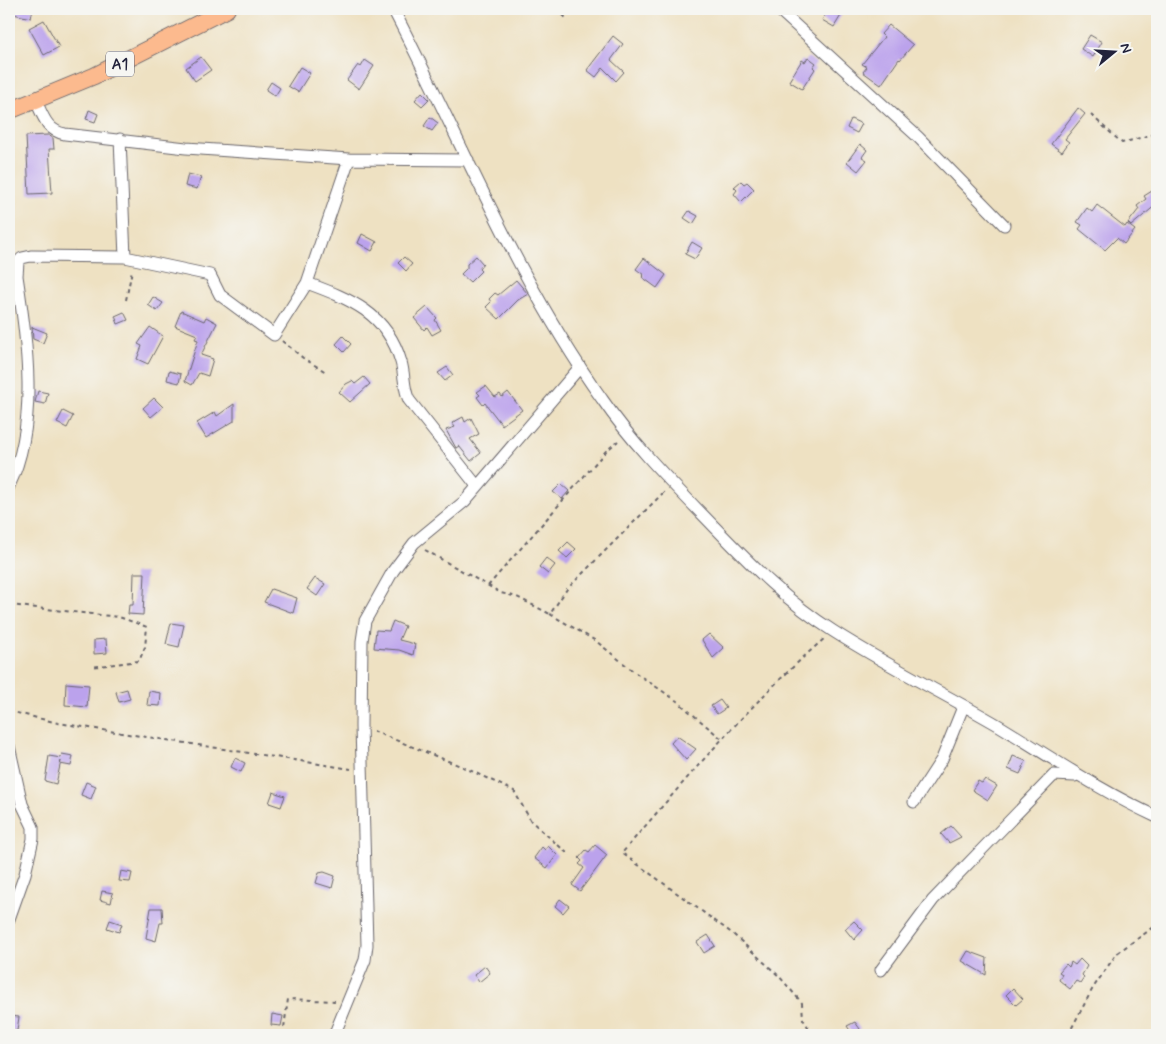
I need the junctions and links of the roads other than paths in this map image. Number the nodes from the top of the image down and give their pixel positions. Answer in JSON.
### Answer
{"nodes":[{"id":1,"x":228,"y":9,"type":"edge"},
{"id":2,"x":393,"y":9,"type":"edge"},
{"id":3,"x":778,"y":9,"type":"edge"},
{"id":4,"x":36,"y":101,"type":"junction"},
{"id":5,"x":9,"y":111,"type":"edge"},
{"id":6,"x":120,"y":139,"type":"junction"},
{"id":7,"x":349,"y":160,"type":"junction"},
{"id":8,"x":468,"y":160,"type":"junction"},
{"id":9,"x":1004,"y":225,"type":"dead end"},
{"id":10,"x":130,"y":258,"type":"junction"},
{"id":11,"x":307,"y":283,"type":"junction"},
{"id":12,"x":580,"y":366,"type":"junction"},
{"id":13,"x":9,"y":486,"type":"edge"},
{"id":14,"x":477,"y":486,"type":"junction"},
{"id":15,"x":963,"y":707,"type":"junction"},
{"id":16,"x":9,"y":746,"type":"edge"},
{"id":17,"x":1077,"y":776,"type":"junction"},
{"id":18,"x":914,"y":802,"type":"dead end"},
{"id":19,"x":1157,"y":817,"type":"edge"},
{"id":20,"x":9,"y":919,"type":"edge"},
{"id":21,"x":881,"y":970,"type":"dead end"},
{"id":22,"x":335,"y":1033,"type":"dead end"}],
"edges":[{"from":1,"to":4,"type":"highway","number":"A1"},
{"from":2,"to":8,"type":"street"},
{"from":3,"to":9,"type":"street"},
{"from":4,"to":5,"type":"highway","number":"A1"},
{"from":4,"to":6,"type":"street"},
{"from":6,"to":7,"type":"street"},
{"from":6,"to":10,"type":"street"},
{"from":7,"to":8,"type":"street"},
{"from":7,"to":11,"type":"street"},
{"from":8,"to":12,"type":"street"},
{"from":10,"to":11,"type":"street"},
{"from":10,"to":13,"type":"street"},
{"from":11,"to":14,"type":"street"},
{"from":12,"to":14,"type":"street"},
{"from":12,"to":15,"type":"street"},
{"from":14,"to":22,"type":"street"},
{"from":15,"to":17,"type":"street"},
{"from":15,"to":18,"type":"street"},
{"from":16,"to":20,"type":"street"},
{"from":17,"to":19,"type":"street"},
{"from":17,"to":21,"type":"street"}]}
